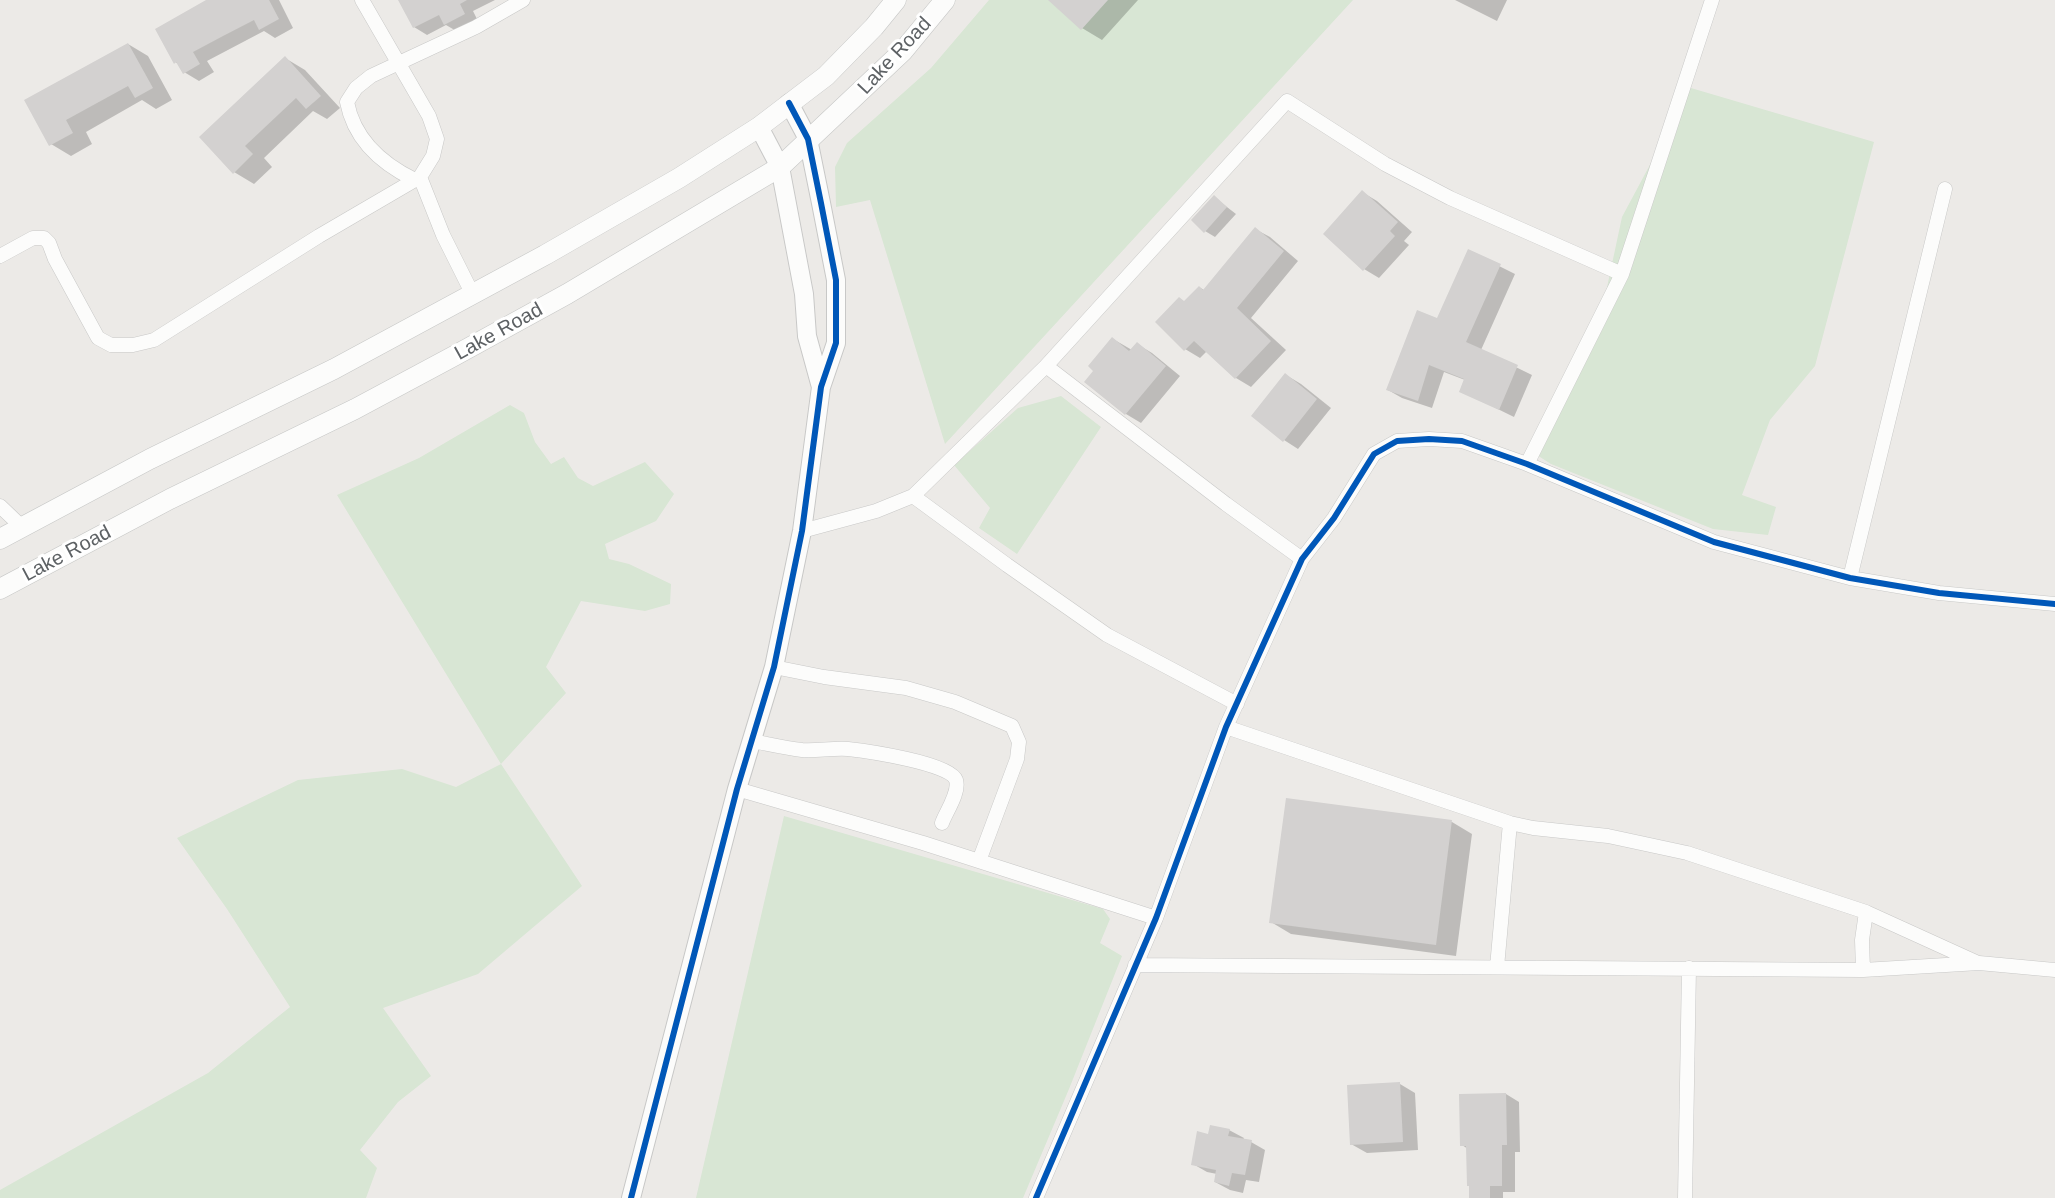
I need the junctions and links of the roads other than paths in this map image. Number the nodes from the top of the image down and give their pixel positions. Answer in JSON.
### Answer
{"nodes":[{"id":1,"x":362,"y":0,"type":"edge"},
{"id":2,"x":523,"y":0,"type":"edge"},
{"id":3,"x":896,"y":0,"type":"edge"},
{"id":4,"x":945,"y":0,"type":"edge"},
{"id":5,"x":1712,"y":0,"type":"edge"},
{"id":6,"x":398,"y":64,"type":"junction"},
{"id":7,"x":789,"y":103,"type":"junction"},
{"id":8,"x":759,"y":127,"type":"junction"},
{"id":9,"x":808,"y":139,"type":"junction"},
{"id":10,"x":780,"y":167,"type":"junction"},
{"id":11,"x":417,"y":179,"type":"junction"},
{"id":12,"x":1944,"y":189,"type":"dead end"},
{"id":13,"x":0,"y":256,"type":"edge"},
{"id":14,"x":1622,"y":274,"type":"junction"},
{"id":15,"x":472,"y":293,"type":"junction"},
{"id":16,"x":1046,"y":366,"type":"junction"},
{"id":17,"x":821,"y":387,"type":"junction"},
{"id":18,"x":1527,"y":464,"type":"junction"},
{"id":19,"x":913,"y":496,"type":"junction"},
{"id":20,"x":0,"y":506,"type":"edge"},
{"id":21,"x":23,"y":528,"type":"junction"},
{"id":22,"x":802,"y":531,"type":"junction"},
{"id":23,"x":0,"y":539,"type":"edge"},
{"id":24,"x":1302,"y":559,"type":"junction"},
{"id":25,"x":1850,"y":578,"type":"junction"},
{"id":26,"x":0,"y":589,"type":"edge"},
{"id":27,"x":2055,"y":604,"type":"edge"},
{"id":28,"x":774,"y":667,"type":"junction"},
{"id":29,"x":1237,"y":704,"type":"junction"},
{"id":30,"x":1226,"y":728,"type":"junction"},
{"id":31,"x":752,"y":741,"type":"junction"},
{"id":32,"x":737,"y":789,"type":"junction"},
{"id":33,"x":942,"y":823,"type":"dead end"},
{"id":34,"x":1510,"y":824,"type":"junction"},
{"id":35,"x":979,"y":861,"type":"junction"},
{"id":36,"x":1866,"y":912,"type":"junction"},
{"id":37,"x":1156,"y":918,"type":"junction"},
{"id":38,"x":1979,"y":963,"type":"junction"},
{"id":39,"x":1136,"y":965,"type":"junction"},
{"id":40,"x":1497,"y":967,"type":"junction"},
{"id":41,"x":1689,"y":968,"type":"junction"},
{"id":42,"x":1863,"y":970,"type":"junction"},
{"id":43,"x":2055,"y":970,"type":"edge"},
{"id":44,"x":631,"y":1198,"type":"edge"},
{"id":45,"x":1036,"y":1198,"type":"edge"},
{"id":46,"x":1685,"y":1198,"type":"edge"}],
"edges":[{"from":1,"to":6,"type":"street"},
{"from":2,"to":6,"type":"street"},
{"from":3,"to":7,"type":"main road","name":"Lake Road"},
{"from":4,"to":9,"type":"main road","name":"Lake Road"},
{"from":5,"to":14,"type":"street"},
{"from":6,"to":11,"type":"street"},
{"from":6,"to":11,"type":"street"},
{"from":7,"to":8,"type":"main road","name":"Lake Road"},
{"from":7,"to":9,"type":"street"},
{"from":8,"to":10,"type":"street"},
{"from":8,"to":15,"type":"main road","name":"Lake Road"},
{"from":9,"to":10,"type":"main road","name":"Lake Road"},
{"from":9,"to":17,"type":"street"},
{"from":10,"to":17,"type":"street"},
{"from":10,"to":26,"type":"main road","name":"Lake Road"},
{"from":11,"to":13,"type":"street"},
{"from":11,"to":15,"type":"street"},
{"from":12,"to":25,"type":"street"},
{"from":14,"to":16,"type":"street"},
{"from":14,"to":18,"type":"street"},
{"from":15,"to":21,"type":"main road","name":"Lake Road"},
{"from":16,"to":19,"type":"street"},
{"from":16,"to":24,"type":"street"},
{"from":17,"to":22,"type":"street"},
{"from":18,"to":24,"type":"street"},
{"from":18,"to":25,"type":"street"},
{"from":19,"to":22,"type":"street"},
{"from":19,"to":29,"type":"street"},
{"from":20,"to":21,"type":"street"},
{"from":21,"to":23,"type":"main road","name":"Lake Road"},
{"from":22,"to":28,"type":"street"},
{"from":24,"to":29,"type":"street"},
{"from":25,"to":27,"type":"street"},
{"from":28,"to":31,"type":"street"},
{"from":28,"to":35,"type":"street"},
{"from":29,"to":30,"type":"street"},
{"from":30,"to":34,"type":"street"},
{"from":30,"to":37,"type":"street"},
{"from":31,"to":32,"type":"street"},
{"from":31,"to":33,"type":"street"},
{"from":32,"to":35,"type":"street"},
{"from":32,"to":44,"type":"street"},
{"from":34,"to":36,"type":"street"},
{"from":34,"to":40,"type":"street"},
{"from":35,"to":37,"type":"street"},
{"from":36,"to":38,"type":"street"},
{"from":36,"to":42,"type":"street"},
{"from":37,"to":39,"type":"street"},
{"from":38,"to":42,"type":"street"},
{"from":38,"to":43,"type":"street"},
{"from":39,"to":40,"type":"street"},
{"from":39,"to":45,"type":"street"},
{"from":40,"to":41,"type":"street"},
{"from":41,"to":42,"type":"street"},
{"from":41,"to":46,"type":"street"}]}
